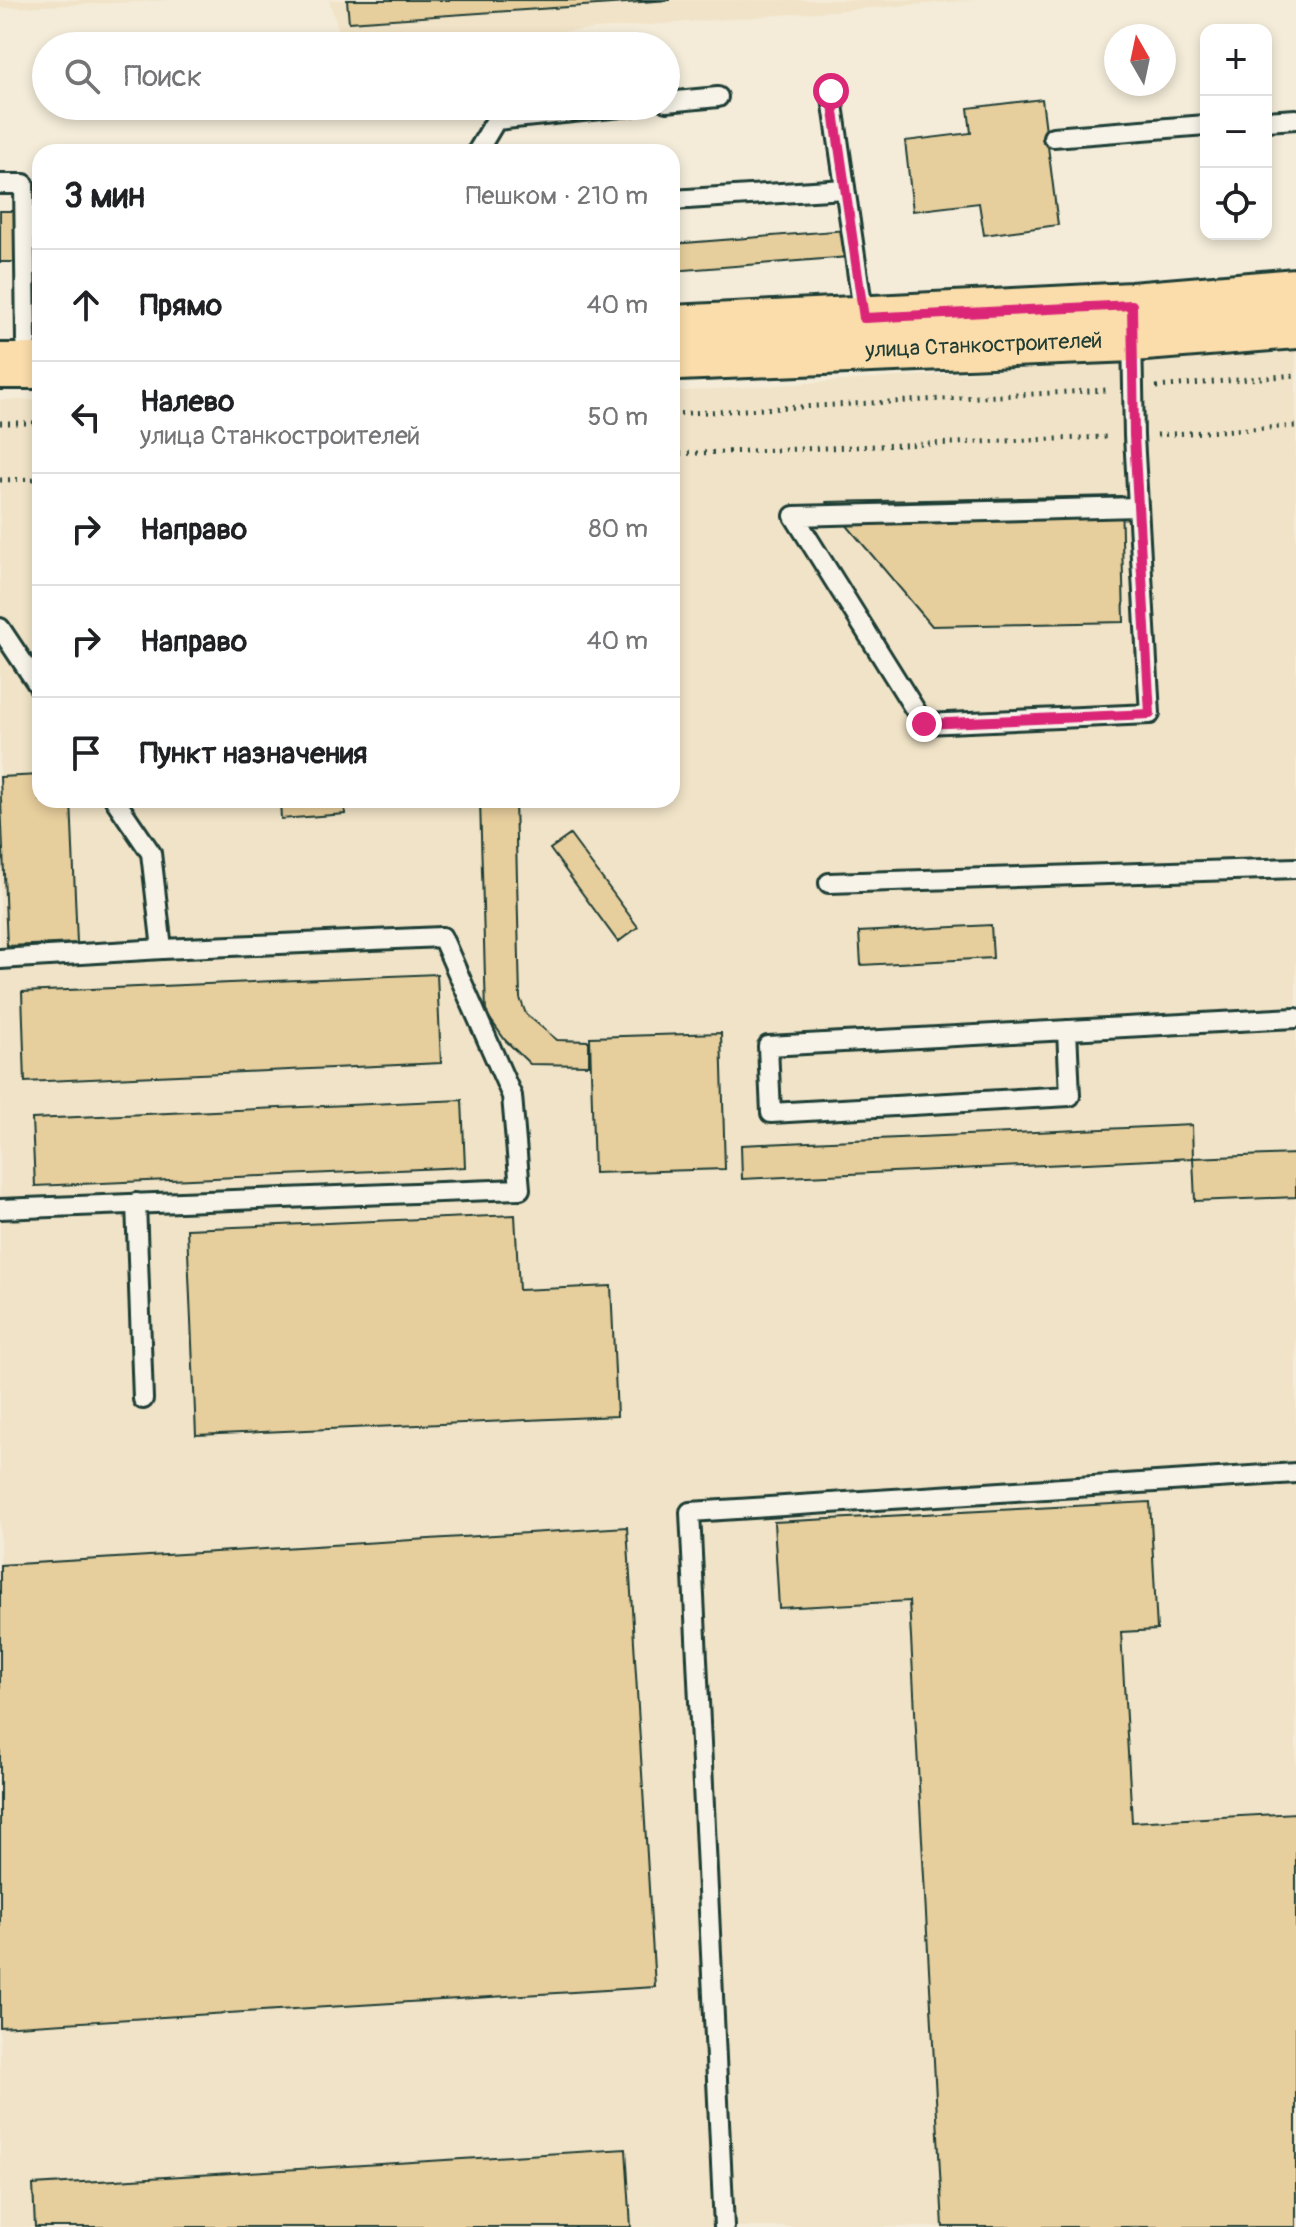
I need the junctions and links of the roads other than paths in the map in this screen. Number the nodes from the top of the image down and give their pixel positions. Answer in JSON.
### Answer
{"nodes":[{"id":1,"x":831,"y":91,"type":"dead end"},
{"id":2,"x":718,"y":97,"type":"dead end"},
{"id":3,"x":680,"y":101,"type":"edge"},
{"id":4,"x":1296,"y":119,"type":"edge"},
{"id":5,"x":496,"y":120,"type":"edge"},
{"id":6,"x":1272,"y":121,"type":"edge"},
{"id":7,"x":1200,"y":125,"type":"edge"},
{"id":8,"x":1053,"y":137,"type":"dead end"},
{"id":9,"x":482,"y":144,"type":"edge"},
{"id":10,"x":0,"y":184,"type":"edge"},
{"id":11,"x":845,"y":189,"type":"junction"},
{"id":12,"x":680,"y":199,"type":"edge"},
{"id":13,"x":1296,"y":291,"type":"edge"},
{"id":14,"x":864,"y":318,"type":"junction"},
{"id":15,"x":1132,"y":322,"type":"junction"},
{"id":16,"x":1296,"y":326,"type":"edge"},
{"id":17,"x":680,"y":328,"type":"edge"},
{"id":18,"x":21,"y":351,"type":"edge"},
{"id":19,"x":680,"y":357,"type":"edge"},
{"id":20,"x":1137,"y":507,"type":"junction"},
{"id":21,"x":0,"y":628,"type":"edge"},
{"id":22,"x":32,"y":676,"type":"edge"},
{"id":23,"x":120,"y":808,"type":"edge"},
{"id":24,"x":1296,"y":868,"type":"edge"},
{"id":25,"x":829,"y":883,"type":"dead end"},
{"id":26,"x":162,"y":949,"type":"junction"},
{"id":27,"x":0,"y":959,"type":"edge"},
{"id":28,"x":1296,"y":1018,"type":"edge"},
{"id":29,"x":1067,"y":1030,"type":"junction"},
{"id":30,"x":136,"y":1203,"type":"junction"},
{"id":31,"x":0,"y":1209,"type":"edge"},
{"id":32,"x":143,"y":1399,"type":"dead end"},
{"id":33,"x":1296,"y":1473,"type":"edge"},
{"id":34,"x":724,"y":2227,"type":"edge"}],
"edges":[{"from":1,"to":11,"type":"lane"},
{"from":2,"to":3,"type":"lane"},
{"from":4,"to":6,"type":"lane"},
{"from":5,"to":9,"type":"lane"},
{"from":7,"to":8,"type":"lane"},
{"from":10,"to":18,"type":"lane"},
{"from":11,"to":12,"type":"lane"},
{"from":11,"to":14,"type":"lane"},
{"from":13,"to":15,"type":"main road","name":"улица Станкостроителей"},
{"from":14,"to":15,"type":"main road","name":"улица Станкостроителей"},
{"from":14,"to":17,"type":"main road","name":"улица Станкостроителей"},
{"from":15,"to":16,"type":"main road","name":"улица Станкостроителей"},
{"from":15,"to":19,"type":"main road","name":"улица Станкостроителей"},
{"from":15,"to":20,"type":"lane"},
{"from":20,"to":20,"type":"lane"},
{"from":21,"to":22,"type":"lane"},
{"from":23,"to":26,"type":"lane"},
{"from":24,"to":25,"type":"lane"},
{"from":26,"to":27,"type":"lane"},
{"from":26,"to":30,"type":"lane"},
{"from":28,"to":29,"type":"lane"},
{"from":29,"to":29,"type":"lane"},
{"from":30,"to":31,"type":"lane"},
{"from":30,"to":32,"type":"lane"},
{"from":33,"to":34,"type":"lane"}]}
